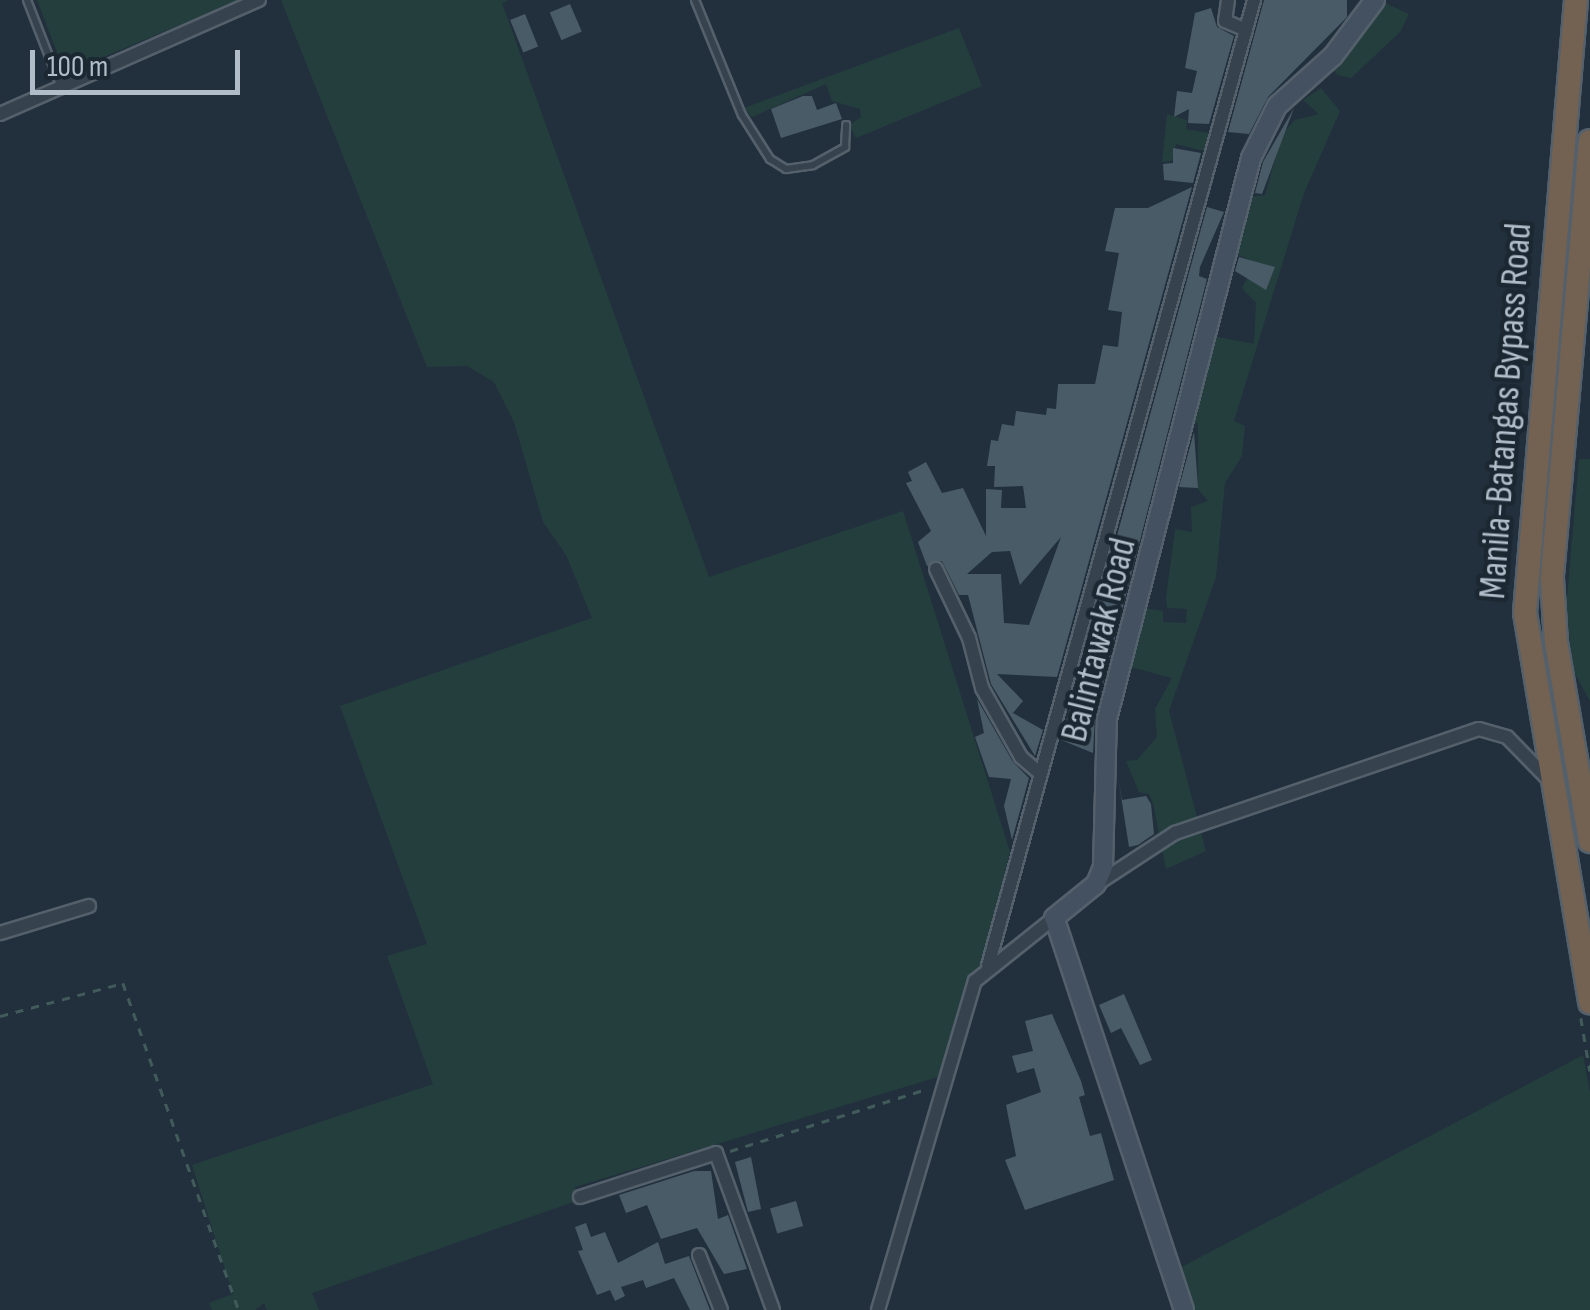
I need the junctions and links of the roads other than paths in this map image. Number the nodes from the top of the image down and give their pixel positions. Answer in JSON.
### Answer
{"nodes":[{"id":1,"x":28,"y":0,"type":"edge"},
{"id":2,"x":259,"y":0,"type":"edge"},
{"id":3,"x":695,"y":0,"type":"edge"},
{"id":4,"x":1228,"y":0,"type":"edge"},
{"id":5,"x":1254,"y":0,"type":"edge"},
{"id":6,"x":1375,"y":0,"type":"edge"},
{"id":7,"x":1576,"y":0,"type":"edge"},
{"id":8,"x":1246,"y":30,"type":"junction"},
{"id":9,"x":60,"y":87,"type":"junction"},
{"id":10,"x":1566,"y":109,"type":"junction"},
{"id":11,"x":1590,"y":112,"type":"edge"},
{"id":12,"x":0,"y":114,"type":"edge"},
{"id":13,"x":846,"y":125,"type":"dead end"},
{"id":14,"x":1590,"y":141,"type":"edge"},
{"id":15,"x":936,"y":568,"type":"dead end"},
{"id":16,"x":1037,"y":771,"type":"junction"},
{"id":17,"x":1552,"y":783,"type":"junction"},
{"id":18,"x":1584,"y":805,"type":"junction"},
{"id":19,"x":1556,"y":810,"type":"junction"},
{"id":20,"x":1590,"y":841,"type":"edge"},
{"id":21,"x":1094,"y":886,"type":"junction"},
{"id":22,"x":89,"y":906,"type":"dead end"},
{"id":23,"x":1054,"y":918,"type":"junction"},
{"id":24,"x":0,"y":933,"type":"edge"},
{"id":25,"x":988,"y":966,"type":"junction"},
{"id":26,"x":1590,"y":1003,"type":"edge"},
{"id":27,"x":580,"y":1196,"type":"dead end"},
{"id":28,"x":699,"y":1255,"type":"dead end"},
{"id":29,"x":721,"y":1310,"type":"edge"},
{"id":30,"x":773,"y":1310,"type":"edge"},
{"id":31,"x":878,"y":1310,"type":"edge"},
{"id":32,"x":1184,"y":1310,"type":"edge"}],
"edges":[{"from":1,"to":9,"type":"lane"},
{"from":2,"to":9,"type":"street"},
{"from":3,"to":13,"type":"lane"},
{"from":4,"to":8,"type":"street"},
{"from":5,"to":8,"type":"street"},
{"from":6,"to":21,"type":"street","name":"Balintawak Road"},
{"from":7,"to":10,"type":"highway","name":"Manila-Batangas Bypass Road"},
{"from":8,"to":16,"type":"street"},
{"from":9,"to":12,"type":"street"},
{"from":10,"to":11,"type":"highway"},
{"from":10,"to":17,"type":"highway","name":"Manila-Batangas Bypass Road"},
{"from":14,"to":18,"type":"highway","name":"Manila-Batangas Bypass Road"},
{"from":15,"to":16,"type":"street"},
{"from":16,"to":25,"type":"street"},
{"from":17,"to":19,"type":"highway","name":"Manila-Batangas Bypass Road"},
{"from":17,"to":21,"type":"street"},
{"from":18,"to":19,"type":"highway"},
{"from":18,"to":20,"type":"highway","name":"Manila-Batangas Bypass Road"},
{"from":19,"to":26,"type":"highway","name":"Manila-Batangas Bypass Road"},
{"from":21,"to":23,"type":"street"},
{"from":22,"to":24,"type":"street"},
{"from":23,"to":25,"type":"street"},
{"from":23,"to":32,"type":"street"},
{"from":25,"to":31,"type":"street"},
{"from":27,"to":30,"type":"street"},
{"from":28,"to":29,"type":"street"}]}
